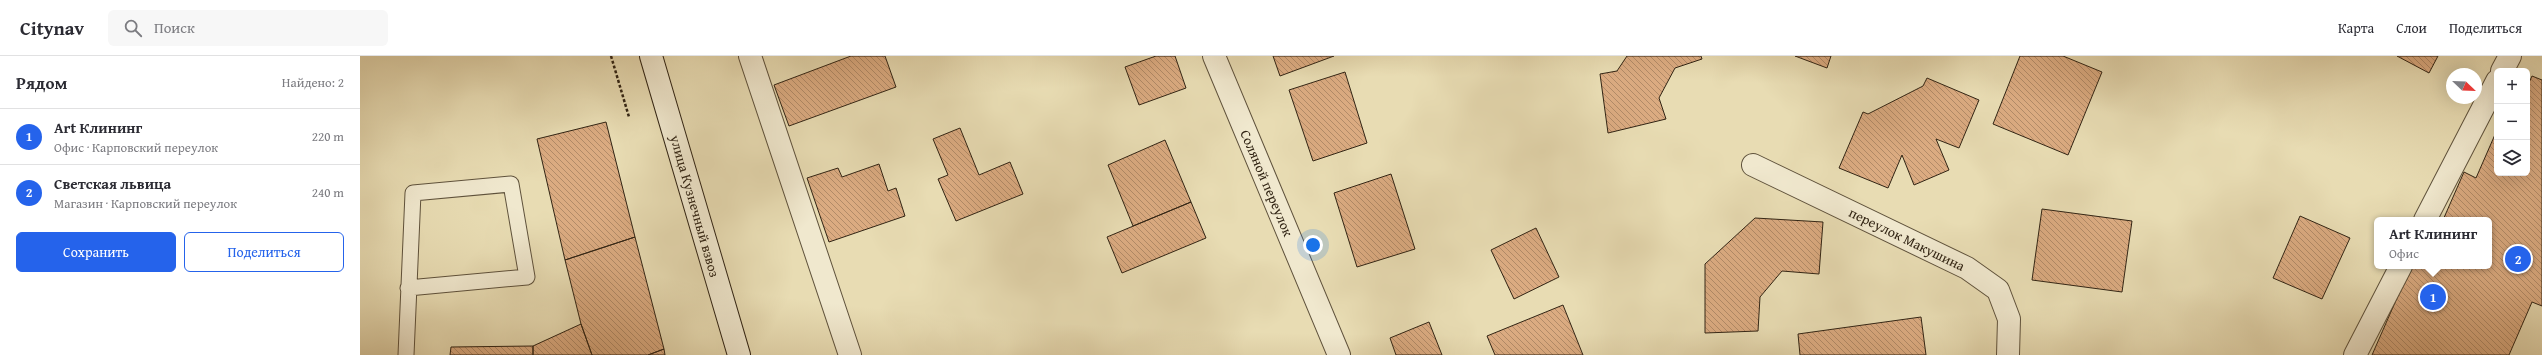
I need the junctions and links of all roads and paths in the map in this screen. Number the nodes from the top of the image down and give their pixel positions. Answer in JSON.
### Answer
{"nodes":[{"id":1,"x":611,"y":56,"type":"edge"},
{"id":2,"x":651,"y":56,"type":"edge"},
{"id":3,"x":750,"y":56,"type":"edge"},
{"id":4,"x":1214,"y":56,"type":"edge"},
{"id":5,"x":2510,"y":56,"type":"edge"},
{"id":6,"x":2504,"y":68,"type":"edge"},
{"id":7,"x":2494,"y":87,"type":"edge"},
{"id":8,"x":629,"y":117,"type":"dead end"},
{"id":9,"x":1753,"y":165,"type":"dead end"},
{"id":10,"x":2427,"y":217,"type":"edge"},
{"id":11,"x":2399,"y":269,"type":"edge"},
{"id":12,"x":408,"y":288,"type":"junction"},
{"id":13,"x":406,"y":355,"type":"edge"},
{"id":14,"x":738,"y":355,"type":"edge"},
{"id":15,"x":850,"y":355,"type":"edge"},
{"id":16,"x":1339,"y":355,"type":"edge"},
{"id":17,"x":2008,"y":355,"type":"edge"},
{"id":18,"x":2355,"y":355,"type":"edge"}],
"edges":[{"from":1,"to":8,"type":"path"},
{"from":2,"to":14,"type":"street","name":"улица Кузнечный взвоз"},
{"from":3,"to":15,"type":"street"},
{"from":4,"to":16,"type":"street","name":"Соляной переулок"},
{"from":5,"to":6,"type":"street"},
{"from":7,"to":10,"type":"street"},
{"from":9,"to":17,"type":"street","name":"переулок Макушина"},
{"from":11,"to":18,"type":"street"},
{"from":12,"to":12,"type":"lane"},
{"from":12,"to":13,"type":"lane"}]}
